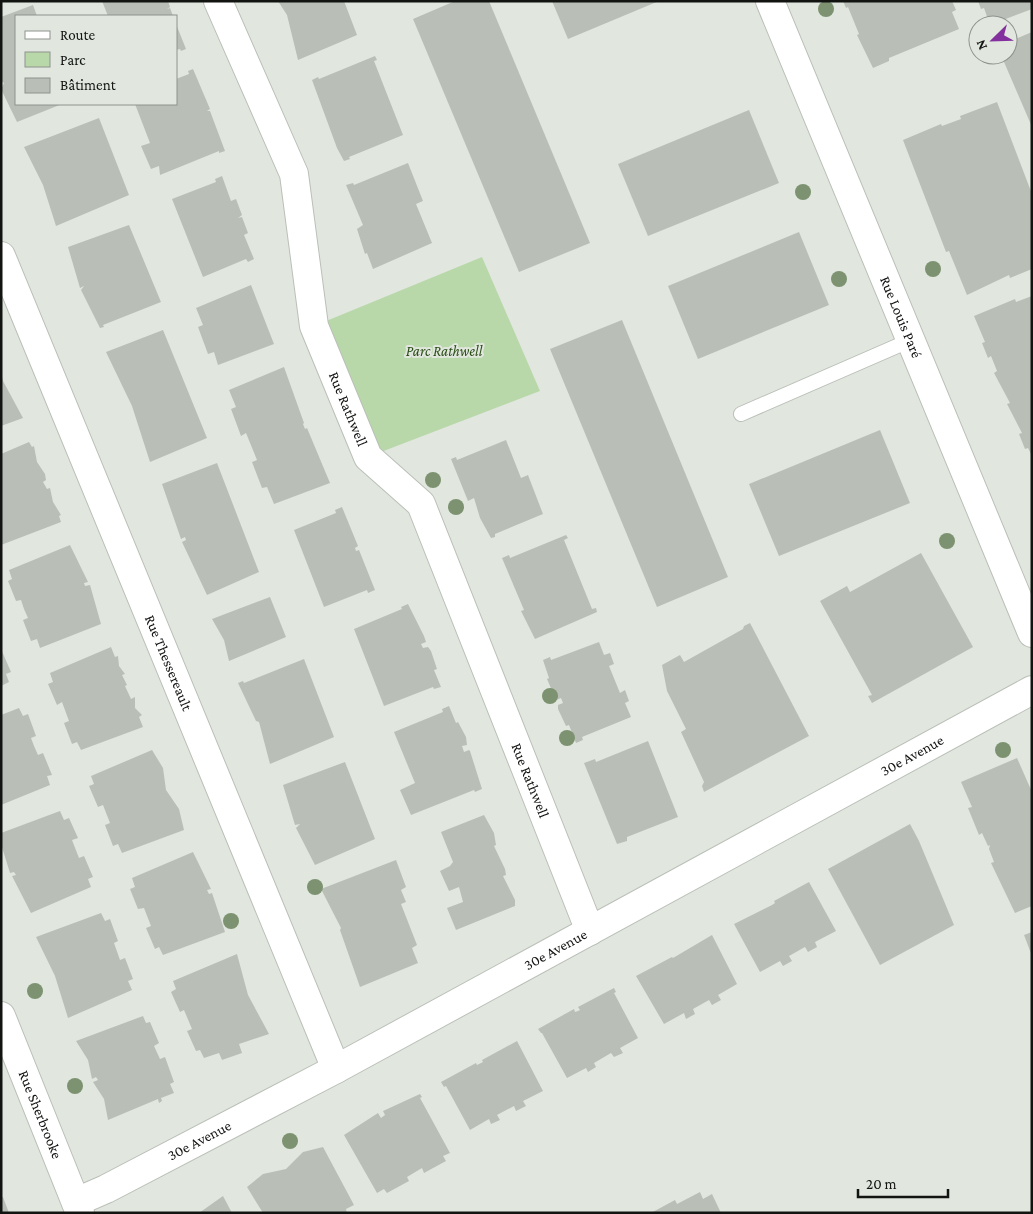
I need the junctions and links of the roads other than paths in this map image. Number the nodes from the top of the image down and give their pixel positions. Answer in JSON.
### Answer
{"nodes":[{"id":1,"x":218,"y":1,"type":"edge"},
{"id":2,"x":770,"y":1,"type":"edge"},
{"id":3,"x":1,"y":256,"type":"edge"},
{"id":4,"x":911,"y":340,"type":"junction"},
{"id":5,"x":741,"y":414,"type":"dead end"},
{"id":6,"x":1032,"y":633,"type":"edge"},
{"id":7,"x":1032,"y":690,"type":"edge"},
{"id":8,"x":590,"y":931,"type":"junction"},
{"id":9,"x":1,"y":1016,"type":"edge"},
{"id":10,"x":336,"y":1069,"type":"junction"},
{"id":11,"x":78,"y":1207,"type":"edge"}],
"edges":[{"from":1,"to":8,"type":"street","name":"Rue Rathwell"},
{"from":2,"to":4,"type":"street","name":"Rue Louis Paré"},
{"from":3,"to":10,"type":"street","name":"Rue Thessereault"},
{"from":4,"to":5,"type":"lane"},
{"from":4,"to":6,"type":"street","name":"Rue Louis Paré"},
{"from":7,"to":8,"type":"street","name":"30e Avenue"},
{"from":8,"to":10,"type":"street","name":"30e Avenue"},
{"from":9,"to":11,"type":"street","name":"Rue Sherbrooke"},
{"from":10,"to":11,"type":"street","name":"30e Avenue"}]}
